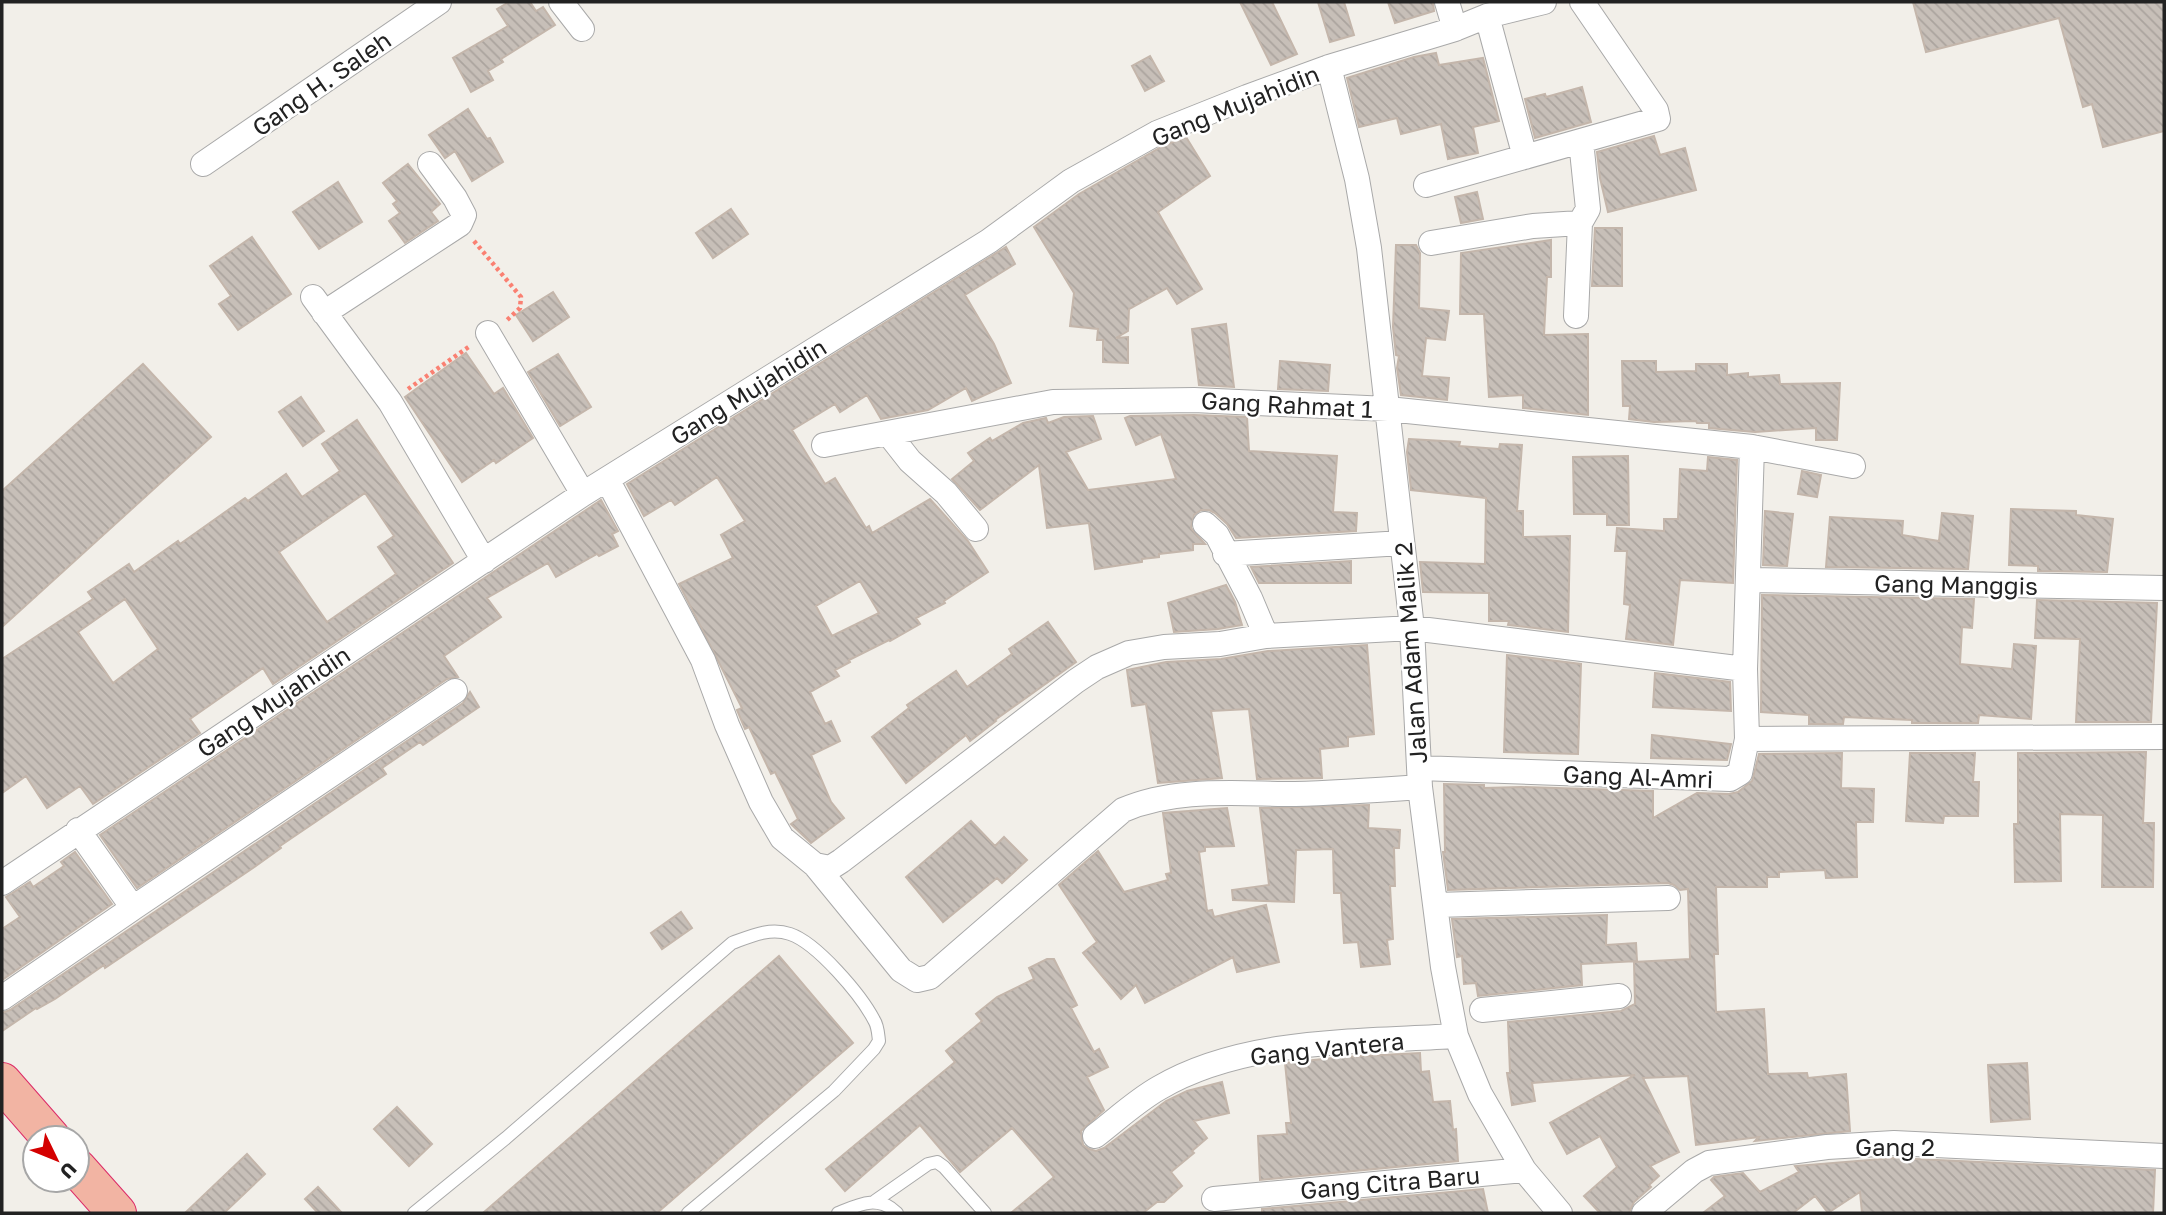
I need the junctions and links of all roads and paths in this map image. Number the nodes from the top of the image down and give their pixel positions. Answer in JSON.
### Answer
{"nodes":[{"id":1,"x":439,"y":2,"type":"edge"},
{"id":2,"x":561,"y":2,"type":"edge"},
{"id":3,"x":1447,"y":2,"type":"edge"},
{"id":4,"x":1544,"y":2,"type":"edge"},
{"id":5,"x":1582,"y":2,"type":"edge"},
{"id":6,"x":1487,"y":16,"type":"junction"},
{"id":7,"x":582,"y":29,"type":"dead end"},
{"id":8,"x":1455,"y":29,"type":"junction"},
{"id":9,"x":1329,"y":67,"type":"junction"},
{"id":10,"x":1581,"y":141,"type":"junction"},
{"id":11,"x":1525,"y":157,"type":"junction"},
{"id":12,"x":203,"y":164,"type":"dead end"},
{"id":13,"x":429,"y":164,"type":"dead end"},
{"id":14,"x":1426,"y":186,"type":"dead end"},
{"id":15,"x":1580,"y":223,"type":"junction"},
{"id":16,"x":1431,"y":243,"type":"dead end"},
{"id":17,"x":1576,"y":316,"type":"dead end"},
{"id":18,"x":488,"y":333,"type":"dead end"},
{"id":19,"x":1388,"y":409,"type":"junction"},
{"id":20,"x":888,"y":433,"type":"junction"},
{"id":21,"x":824,"y":445,"type":"dead end"},
{"id":22,"x":1752,"y":447,"type":"junction"},
{"id":23,"x":1853,"y":466,"type":"dead end"},
{"id":24,"x":607,"y":479,"type":"junction"},
{"id":25,"x":583,"y":495,"type":"junction"},
{"id":26,"x":1205,"y":524,"type":"dead end"},
{"id":27,"x":976,"y":529,"type":"dead end"},
{"id":28,"x":1402,"y":543,"type":"junction"},
{"id":29,"x":1225,"y":554,"type":"junction"},
{"id":30,"x":484,"y":561,"type":"junction"},
{"id":31,"x":1749,"y":580,"type":"junction"},
{"id":32,"x":2164,"y":588,"type":"edge"},
{"id":33,"x":1412,"y":628,"type":"junction"},
{"id":34,"x":1266,"y":636,"type":"junction"},
{"id":35,"x":1745,"y":669,"type":"junction"},
{"id":36,"x":455,"y":691,"type":"dead end"},
{"id":37,"x":2164,"y":737,"type":"edge"},
{"id":38,"x":1747,"y":739,"type":"junction"},
{"id":39,"x":1419,"y":778,"type":"junction"},
{"id":40,"x":78,"y":830,"type":"junction"},
{"id":41,"x":815,"y":865,"type":"junction"},
{"id":42,"x":2,"y":883,"type":"edge"},
{"id":43,"x":1668,"y":898,"type":"dead end"},
{"id":44,"x":1437,"y":905,"type":"junction"},
{"id":45,"x":133,"y":908,"type":"junction"},
{"id":46,"x":1619,"y":996,"type":"dead end"},
{"id":47,"x":2,"y":998,"type":"edge"},
{"id":48,"x":1465,"y":1018,"type":"junction"},
{"id":49,"x":2,"y":1082,"type":"edge"},
{"id":50,"x":39,"y":1124,"type":"edge"},
{"id":51,"x":1095,"y":1136,"type":"dead end"},
{"id":52,"x":2164,"y":1156,"type":"edge"},
{"id":53,"x":1524,"y":1170,"type":"junction"},
{"id":54,"x":91,"y":1184,"type":"edge"},
{"id":55,"x":1214,"y":1199,"type":"dead end"},
{"id":56,"x":875,"y":1201,"type":"junction"},
{"id":57,"x":117,"y":1213,"type":"edge"},
{"id":58,"x":414,"y":1213,"type":"edge"},
{"id":59,"x":688,"y":1213,"type":"edge"},
{"id":60,"x":838,"y":1213,"type":"edge"},
{"id":61,"x":897,"y":1213,"type":"edge"},
{"id":62,"x":985,"y":1213,"type":"edge"},
{"id":63,"x":1560,"y":1213,"type":"edge"},
{"id":64,"x":1644,"y":1213,"type":"edge"}],
"edges":[{"from":1,"to":12,"type":"street","name":"Gang H. Saleh"},
{"from":2,"to":7,"type":"street"},
{"from":3,"to":8,"type":"street"},
{"from":4,"to":6,"type":"street","name":"Gang Mujahidin"},
{"from":5,"to":10,"type":"street"},
{"from":6,"to":8,"type":"street","name":"Gang Mujahidin"},
{"from":6,"to":11,"type":"street"},
{"from":8,"to":9,"type":"street","name":"Gang Mujahidin"},
{"from":9,"to":19,"type":"street","name":"Jalan Adam Malik 2"},
{"from":9,"to":24,"type":"street","name":"Gang Mujahidin"},
{"from":10,"to":11,"type":"street"},
{"from":10,"to":15,"type":"street"},
{"from":11,"to":14,"type":"street"},
{"from":13,"to":30,"type":"street"},
{"from":15,"to":16,"type":"street"},
{"from":15,"to":17,"type":"street"},
{"from":18,"to":25,"type":"street"},
{"from":19,"to":20,"type":"street","name":"Gang Rahmat 1"},
{"from":19,"to":22,"type":"street","name":"Gang Rahmat 1"},
{"from":19,"to":28,"type":"street","name":"Jalan Adam Malik 2"},
{"from":20,"to":21,"type":"street","name":"Gang Rahmat 1"},
{"from":20,"to":27,"type":"street"},
{"from":22,"to":23,"type":"street","name":"Gang Rahmat 1"},
{"from":22,"to":31,"type":"street","name":"Gang Al-Amri"},
{"from":24,"to":25,"type":"street","name":"Gang Mujahidin"},
{"from":24,"to":41,"type":"street","name":"Gang Al-Amri"},
{"from":25,"to":30,"type":"street","name":"Gang Mujahidin"},
{"from":26,"to":29,"type":"street"},
{"from":28,"to":29,"type":"street"},
{"from":28,"to":33,"type":"street","name":"Jalan Adam Malik 2"},
{"from":29,"to":34,"type":"street"},
{"from":30,"to":40,"type":"street","name":"Gang Mujahidin"},
{"from":31,"to":32,"type":"street","name":"Gang Manggis"},
{"from":31,"to":35,"type":"street","name":"Gang Al-Amri"},
{"from":33,"to":34,"type":"street"},
{"from":33,"to":35,"type":"street"},
{"from":33,"to":39,"type":"street","name":"Jalan Adam Malik 2"},
{"from":34,"to":41,"type":"street"},
{"from":35,"to":38,"type":"street","name":"Gang Al-Amri"},
{"from":36,"to":45,"type":"street"},
{"from":37,"to":38,"type":"street"},
{"from":38,"to":39,"type":"street","name":"Gang Al-Amri"},
{"from":39,"to":41,"type":"street","name":"Gang Al-Amri"},
{"from":39,"to":44,"type":"street","name":"Jalan Adam Malik 2"},
{"from":40,"to":42,"type":"street","name":"Gang Mujahidin"},
{"from":40,"to":45,"type":"street"},
{"from":43,"to":44,"type":"street"},
{"from":44,"to":48,"type":"street","name":"Jalan Adam Malik 2"},
{"from":45,"to":47,"type":"street"},
{"from":46,"to":48,"type":"street","name":"Gang Vantera"},
{"from":48,"to":51,"type":"street","name":"Gang Vantera"},
{"from":48,"to":53,"type":"street","name":"Jalan Adam Malik 2"},
{"from":49,"to":50,"type":"highway"},
{"from":52,"to":64,"type":"street","name":"Gang 2"},
{"from":53,"to":55,"type":"street","name":"Gang Citra Baru"},
{"from":53,"to":63,"type":"street","name":"Jalan Adam Malik 2"},
{"from":54,"to":57,"type":"highway"},
{"from":56,"to":60,"type":"lane"},
{"from":56,"to":61,"type":"lane"},
{"from":56,"to":62,"type":"lane"},
{"from":58,"to":59,"type":"lane"}]}
